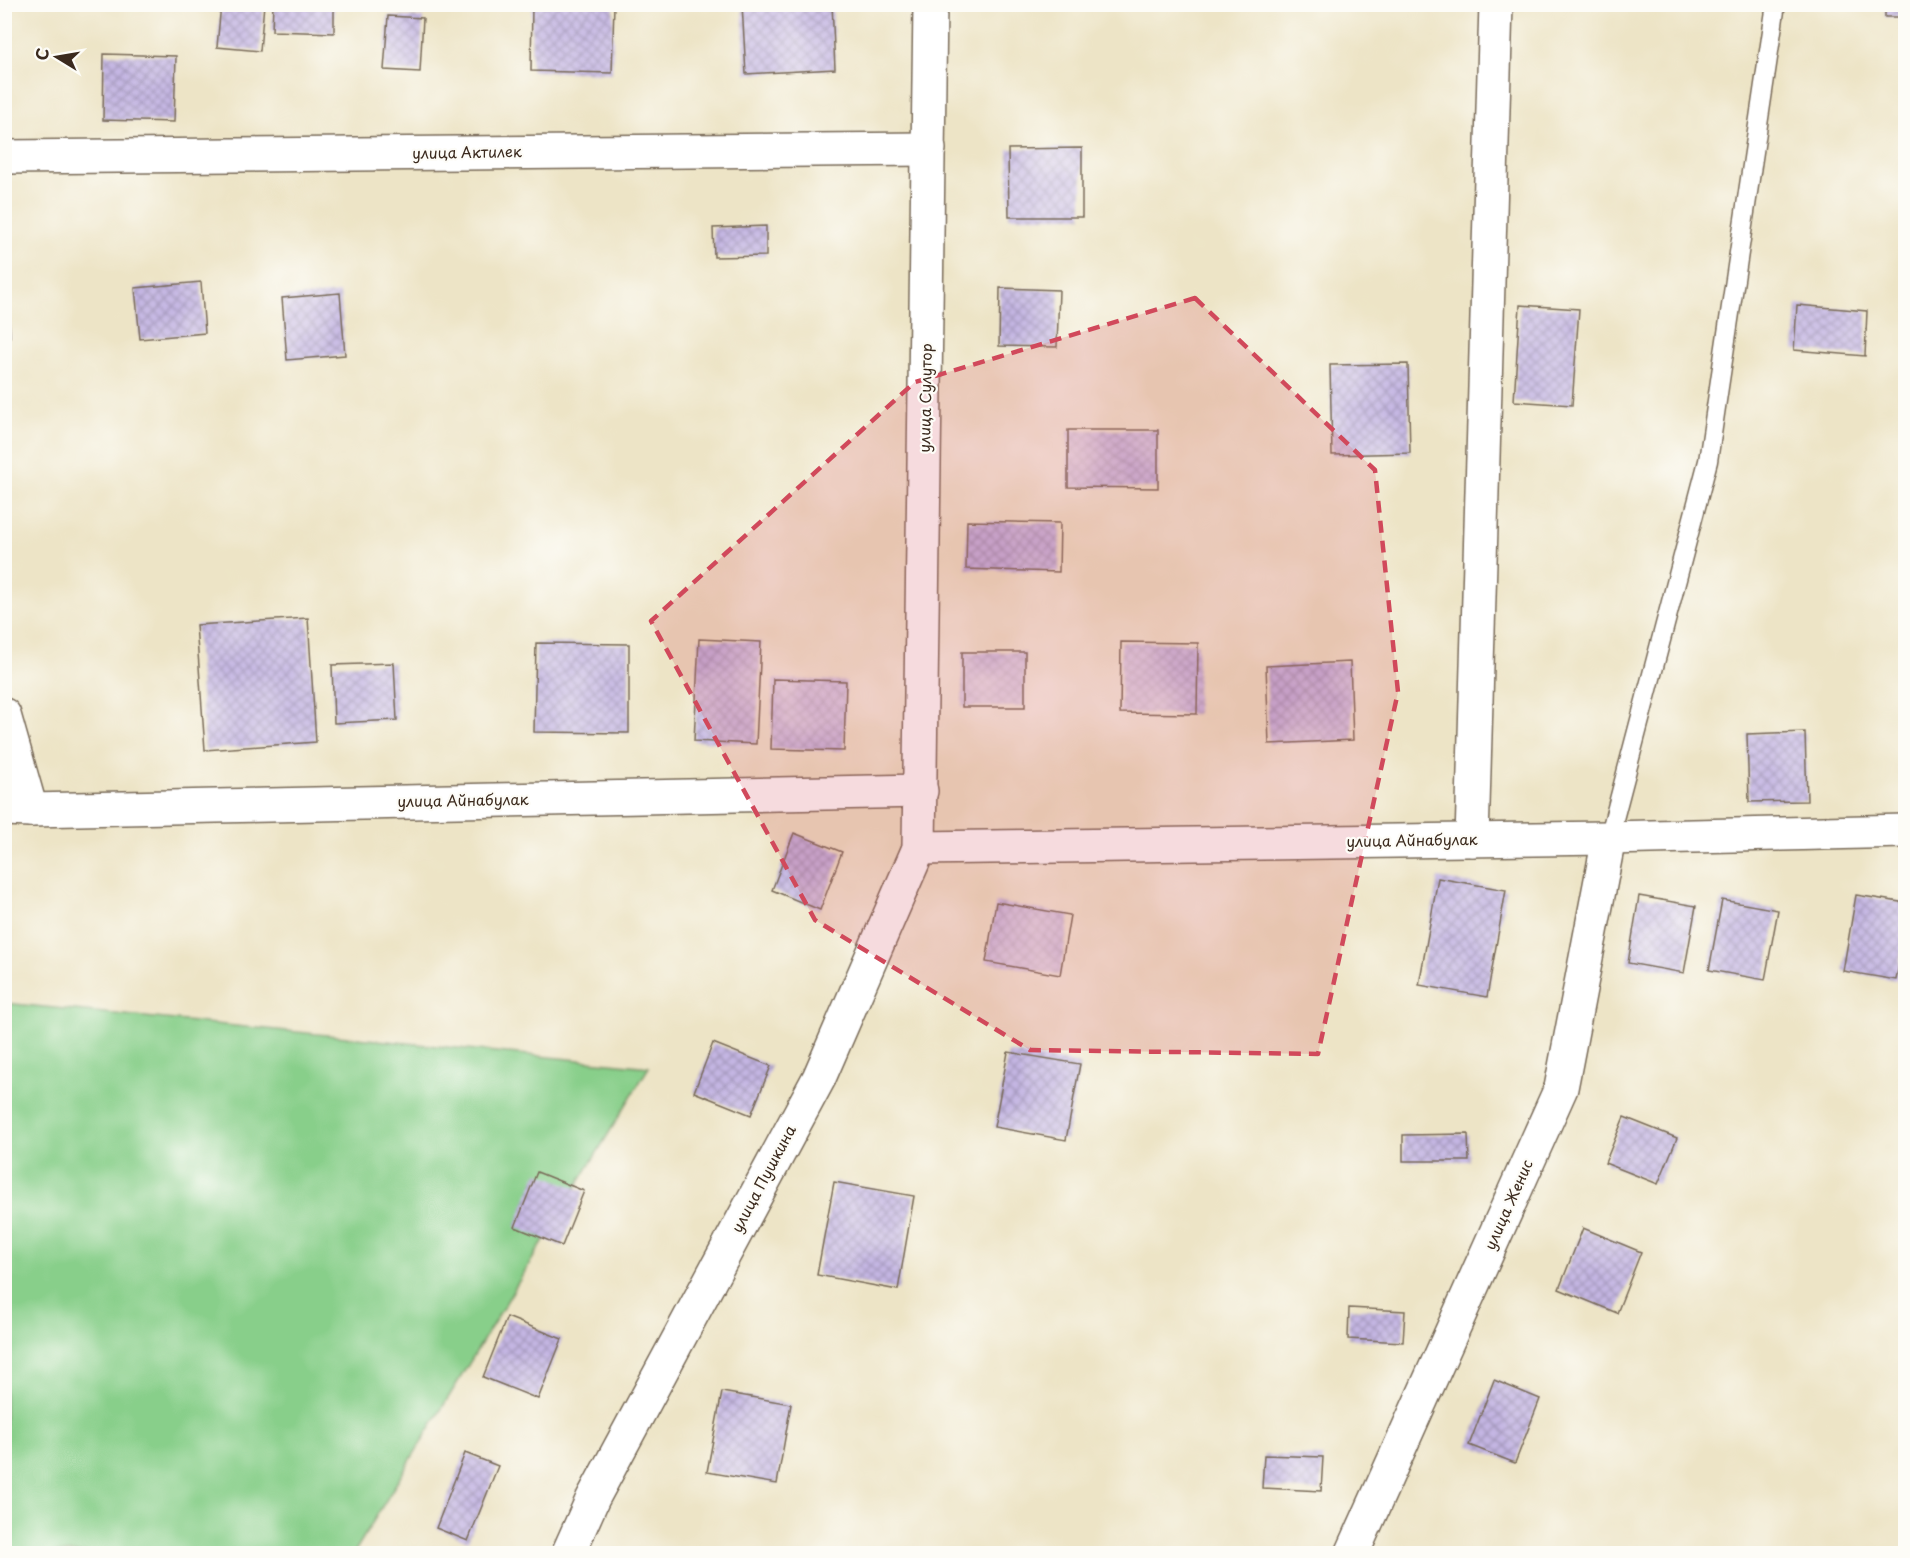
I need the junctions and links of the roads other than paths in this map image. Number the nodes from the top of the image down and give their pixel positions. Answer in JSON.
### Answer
{"nodes":[{"id":1,"x":930,"y":4,"type":"edge"},
{"id":2,"x":1496,"y":4,"type":"edge"},
{"id":3,"x":1776,"y":4,"type":"edge"},
{"id":4,"x":929,"y":149,"type":"junction"},
{"id":5,"x":4,"y":157,"type":"edge"},
{"id":6,"x":4,"y":715,"type":"edge"},
{"id":7,"x":921,"y":791,"type":"junction"},
{"id":8,"x":18,"y":809,"type":"edge"},
{"id":9,"x":1905,"y":831,"type":"edge"},
{"id":10,"x":1609,"y":838,"type":"junction"},
{"id":11,"x":1472,"y":840,"type":"junction"},
{"id":12,"x":919,"y":848,"type":"junction"},
{"id":13,"x":568,"y":1554,"type":"edge"},
{"id":14,"x":1352,"y":1554,"type":"edge"}],
"edges":[{"from":1,"to":4,"type":"street","name":"улица Сулутор"},
{"from":2,"to":11,"type":"street"},
{"from":3,"to":10,"type":"lane"},
{"from":4,"to":5,"type":"street","name":"улица Актилек"},
{"from":4,"to":7,"type":"street","name":"улица Сулутор"},
{"from":6,"to":8,"type":"street"},
{"from":7,"to":8,"type":"street","name":"улица Айнабулак"},
{"from":7,"to":12,"type":"street","name":"улица Пушкина"},
{"from":9,"to":10,"type":"street","name":"улица Айнабулак"},
{"from":10,"to":11,"type":"street","name":"улица Айнабулак"},
{"from":10,"to":14,"type":"street","name":"улица Женис"},
{"from":11,"to":12,"type":"street","name":"улица Айнабулак"},
{"from":12,"to":13,"type":"street","name":"улица Пушкина"}]}
